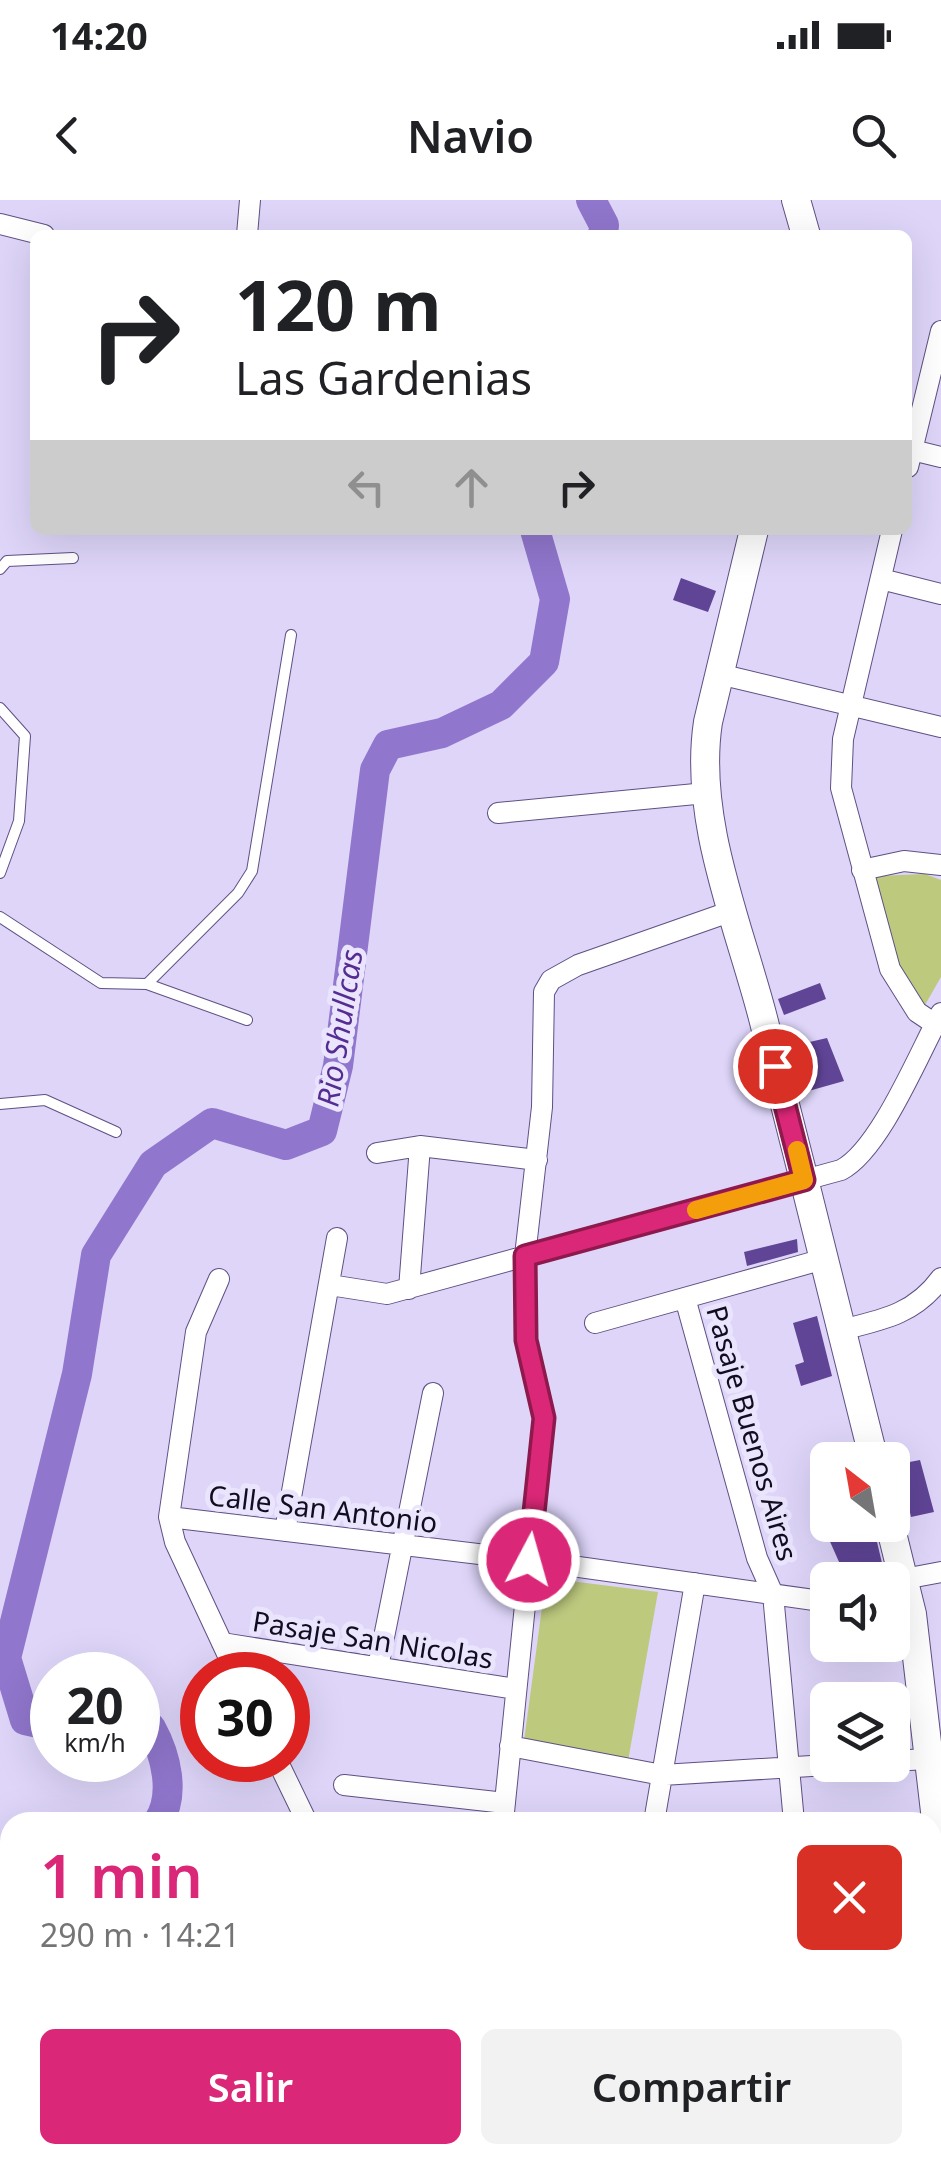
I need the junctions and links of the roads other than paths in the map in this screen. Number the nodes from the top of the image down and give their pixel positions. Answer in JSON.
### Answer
{"nodes":[{"id":1,"x":250,"y":200,"type":"edge"},
{"id":2,"x":796,"y":200,"type":"edge"},
{"id":3,"x":0,"y":224,"type":"edge"},
{"id":4,"x":247,"y":230,"type":"edge"},
{"id":5,"x":805,"y":230,"type":"edge"},
{"id":6,"x":30,"y":232,"type":"edge"},
{"id":7,"x":941,"y":331,"type":"edge"},
{"id":8,"x":912,"y":443,"type":"edge"},
{"id":9,"x":912,"y":455,"type":"edge"},
{"id":10,"x":941,"y":457,"type":"edge"},
{"id":11,"x":753,"y":535,"type":"edge"},
{"id":12,"x":891,"y":535,"type":"edge"},
{"id":13,"x":73,"y":558,"type":"dead end"},
{"id":14,"x":0,"y":569,"type":"edge"},
{"id":15,"x":881,"y":579,"type":"junction"},
{"id":16,"x":941,"y":594,"type":"edge"},
{"id":17,"x":291,"y":635,"type":"dead end"},
{"id":18,"x":719,"y":674,"type":"junction"},
{"id":19,"x":850,"y":705,"type":"junction"},
{"id":20,"x":0,"y":708,"type":"edge"},
{"id":21,"x":941,"y":726,"type":"edge"},
{"id":22,"x":706,"y":793,"type":"junction"},
{"id":23,"x":498,"y":813,"type":"dead end"},
{"id":24,"x":941,"y":865,"type":"edge"},
{"id":25,"x":862,"y":870,"type":"junction"},
{"id":26,"x":0,"y":873,"type":"edge"},
{"id":27,"x":732,"y":911,"type":"junction"},
{"id":28,"x":0,"y":917,"type":"edge"},
{"id":29,"x":148,"y":984,"type":"junction"},
{"id":30,"x":938,"y":1018,"type":"edge"},
{"id":31,"x":247,"y":1020,"type":"dead end"},
{"id":32,"x":0,"y":1104,"type":"edge"},
{"id":33,"x":116,"y":1132,"type":"dead end"},
{"id":34,"x":420,"y":1146,"type":"junction"},
{"id":35,"x":377,"y":1154,"type":"dead end"},
{"id":36,"x":537,"y":1160,"type":"junction"},
{"id":37,"x":804,"y":1180,"type":"junction"},
{"id":38,"x":337,"y":1238,"type":"dead end"},
{"id":39,"x":525,"y":1256,"type":"junction"},
{"id":40,"x":824,"y":1259,"type":"junction"},
{"id":41,"x":941,"y":1278,"type":"edge"},
{"id":42,"x":219,"y":1280,"type":"dead end"},
{"id":43,"x":330,"y":1285,"type":"junction"},
{"id":44,"x":409,"y":1289,"type":"junction"},
{"id":45,"x":685,"y":1298,"type":"junction"},
{"id":46,"x":596,"y":1323,"type":"dead end"},
{"id":47,"x":841,"y":1330,"type":"junction"},
{"id":48,"x":433,"y":1393,"type":"dead end"},
{"id":49,"x":869,"y":1442,"type":"edge"},
{"id":50,"x":170,"y":1517,"type":"junction"},
{"id":51,"x":285,"y":1531,"type":"junction"},
{"id":52,"x":402,"y":1545,"type":"junction"},
{"id":53,"x":529,"y":1560,"type":"junction"},
{"id":54,"x":941,"y":1572,"type":"edge"},
{"id":55,"x":910,"y":1578,"type":"edge"},
{"id":56,"x":695,"y":1583,"type":"junction"},
{"id":57,"x":772,"y":1594,"type":"junction"},
{"id":58,"x":810,"y":1599,"type":"edge"},
{"id":59,"x":222,"y":1642,"type":"junction"},
{"id":60,"x":227,"y":1652,"type":"edge"},
{"id":61,"x":910,"y":1657,"type":"edge"},
{"id":62,"x":378,"y":1667,"type":"junction"},
{"id":63,"x":516,"y":1689,"type":"junction"},
{"id":64,"x":510,"y":1746,"type":"junction"},
{"id":65,"x":928,"y":1758,"type":"junction"},
{"id":66,"x":910,"y":1760,"type":"edge"},
{"id":67,"x":810,"y":1766,"type":"edge"},
{"id":68,"x":791,"y":1767,"type":"junction"},
{"id":69,"x":662,"y":1776,"type":"junction"},
{"id":70,"x":288,"y":1782,"type":"edge"},
{"id":71,"x":344,"y":1785,"type":"dead end"},
{"id":72,"x":302,"y":1812,"type":"edge"},
{"id":73,"x":498,"y":1812,"type":"edge"},
{"id":74,"x":504,"y":1812,"type":"edge"},
{"id":75,"x":656,"y":1812,"type":"edge"},
{"id":76,"x":793,"y":1812,"type":"edge"},
{"id":77,"x":935,"y":1812,"type":"edge"}],
"edges":[{"from":1,"to":4,"type":"street"},
{"from":2,"to":5,"type":"main road"},
{"from":3,"to":6,"type":"street"},
{"from":7,"to":8,"type":"street"},
{"from":9,"to":10,"type":"street"},
{"from":11,"to":18,"type":"main road"},
{"from":12,"to":15,"type":"street"},
{"from":13,"to":14,"type":"lane"},
{"from":15,"to":16,"type":"street"},
{"from":15,"to":19,"type":"street"},
{"from":17,"to":29,"type":"lane"},
{"from":18,"to":19,"type":"street"},
{"from":18,"to":22,"type":"main road"},
{"from":19,"to":21,"type":"street"},
{"from":19,"to":25,"type":"street"},
{"from":20,"to":26,"type":"lane"},
{"from":22,"to":23,"type":"street"},
{"from":22,"to":27,"type":"main road"},
{"from":24,"to":25,"type":"street"},
{"from":25,"to":30,"type":"street"},
{"from":27,"to":36,"type":"street"},
{"from":27,"to":37,"type":"main road"},
{"from":28,"to":29,"type":"lane"},
{"from":29,"to":31,"type":"lane"},
{"from":30,"to":37,"type":"street"},
{"from":32,"to":33,"type":"lane"},
{"from":34,"to":35,"type":"street"},
{"from":34,"to":36,"type":"street"},
{"from":34,"to":44,"type":"street"},
{"from":36,"to":39,"type":"street"},
{"from":37,"to":39,"type":"street"},
{"from":37,"to":40,"type":"main road"},
{"from":38,"to":43,"type":"street"},
{"from":39,"to":44,"type":"street"},
{"from":39,"to":53,"type":"street"},
{"from":40,"to":45,"type":"street"},
{"from":40,"to":47,"type":"main road"},
{"from":41,"to":47,"type":"street"},
{"from":42,"to":50,"type":"street"},
{"from":43,"to":44,"type":"street"},
{"from":43,"to":51,"type":"street"},
{"from":45,"to":46,"type":"street"},
{"from":45,"to":57,"type":"street","name":"Pasaje Buenos Aires"},
{"from":47,"to":49,"type":"main road"},
{"from":48,"to":52,"type":"street"},
{"from":50,"to":51,"type":"street","name":"Calle San Antonio"},
{"from":50,"to":59,"type":"street"},
{"from":51,"to":52,"type":"street","name":"Calle San Antonio"},
{"from":52,"to":53,"type":"street","name":"Calle San Antonio"},
{"from":52,"to":62,"type":"street"},
{"from":53,"to":56,"type":"street","name":"Calle San Antonio"},
{"from":53,"to":63,"type":"street"},
{"from":54,"to":55,"type":"street"},
{"from":56,"to":57,"type":"street","name":"Calle San Antonio"},
{"from":56,"to":69,"type":"street"},
{"from":57,"to":58,"type":"street","name":"Calle San Antonio"},
{"from":57,"to":68,"type":"street","name":"Pasaje Buenos Aires"},
{"from":59,"to":60,"type":"street"},
{"from":59,"to":62,"type":"street","name":"Pasaje San Nicolas"},
{"from":61,"to":65,"type":"main road"},
{"from":62,"to":63,"type":"street","name":"Pasaje San Nicolas"},
{"from":63,"to":64,"type":"street"},
{"from":64,"to":69,"type":"street"},
{"from":64,"to":74,"type":"street"},
{"from":65,"to":66,"type":"street"},
{"from":65,"to":77,"type":"main road"},
{"from":67,"to":68,"type":"street"},
{"from":68,"to":69,"type":"street"},
{"from":68,"to":76,"type":"street","name":"Pasaje Buenos Aires"},
{"from":69,"to":75,"type":"street"},
{"from":70,"to":72,"type":"street"},
{"from":71,"to":73,"type":"street"}]}
